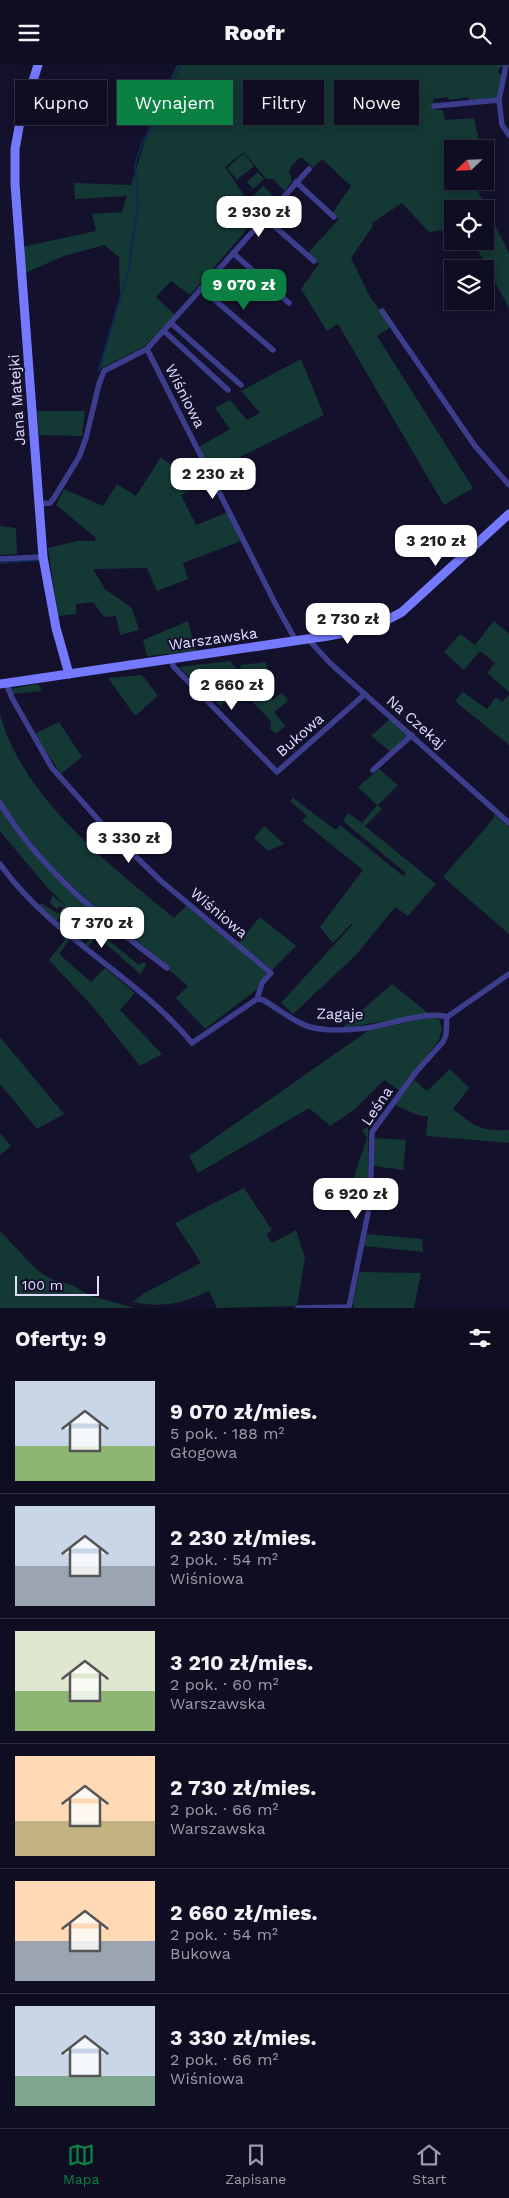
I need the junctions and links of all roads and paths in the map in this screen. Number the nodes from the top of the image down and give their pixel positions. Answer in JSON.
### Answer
{"nodes":[{"id":1,"x":38,"y":65,"type":"edge"},
{"id":2,"x":506,"y":65,"type":"edge"},
{"id":3,"x":499,"y":100,"type":"junction"},
{"id":4,"x":434,"y":106,"type":"dead end"},
{"id":5,"x":509,"y":135,"type":"edge"},
{"id":6,"x":309,"y":169,"type":"dead end"},
{"id":7,"x":296,"y":182,"type":"junction"},
{"id":8,"x":264,"y":217,"type":"junction"},
{"id":9,"x":334,"y":217,"type":"dead end"},
{"id":10,"x":233,"y":253,"type":"junction"},
{"id":11,"x":314,"y":261,"type":"dead end"},
{"id":12,"x":201,"y":288,"type":"junction"},
{"id":13,"x":289,"y":303,"type":"dead end"},
{"id":14,"x":382,"y":311,"type":"dead end"},
{"id":15,"x":171,"y":323,"type":"junction"},
{"id":16,"x":164,"y":331,"type":"junction"},
{"id":17,"x":147,"y":349,"type":"junction"},
{"id":18,"x":273,"y":350,"type":"dead end"},
{"id":19,"x":241,"y":385,"type":"dead end"},
{"id":20,"x":228,"y":390,"type":"dead end"},
{"id":21,"x":509,"y":485,"type":"edge"},
{"id":22,"x":39,"y":504,"type":"junction"},
{"id":23,"x":509,"y":514,"type":"edge"},
{"id":24,"x":43,"y":557,"type":"junction"},
{"id":25,"x":0,"y":559,"type":"edge"},
{"id":26,"x":308,"y":639,"type":"junction"},
{"id":27,"x":296,"y":641,"type":"junction"},
{"id":28,"x":172,"y":659,"type":"junction"},
{"id":29,"x":69,"y":674,"type":"junction"},
{"id":30,"x":3,"y":684,"type":"edge"},
{"id":31,"x":366,"y":694,"type":"junction"},
{"id":32,"x":412,"y":735,"type":"junction"},
{"id":33,"x":373,"y":770,"type":"dead end"},
{"id":34,"x":0,"y":803,"type":"edge"},
{"id":35,"x":509,"y":823,"type":"edge"},
{"id":36,"x":0,"y":864,"type":"edge"},
{"id":37,"x":167,"y":968,"type":"dead end"},
{"id":38,"x":509,"y":974,"type":"edge"},
{"id":39,"x":258,"y":999,"type":"junction"},
{"id":40,"x":446,"y":1017,"type":"junction"},
{"id":41,"x":298,"y":1308,"type":"edge"}],
"edges":[{"from":1,"to":22,"type":"street","name":"Jana Matejki"},
{"from":2,"to":3,"type":"street"},
{"from":3,"to":4,"type":"street"},
{"from":3,"to":5,"type":"street"},
{"from":6,"to":7,"type":"street"},
{"from":7,"to":8,"type":"street"},
{"from":7,"to":9,"type":"street"},
{"from":8,"to":10,"type":"street"},
{"from":8,"to":11,"type":"street"},
{"from":10,"to":12,"type":"street"},
{"from":10,"to":13,"type":"street"},
{"from":12,"to":15,"type":"street"},
{"from":12,"to":18,"type":"street"},
{"from":14,"to":21,"type":"street"},
{"from":15,"to":16,"type":"street"},
{"from":15,"to":19,"type":"street"},
{"from":16,"to":17,"type":"street"},
{"from":16,"to":20,"type":"street"},
{"from":17,"to":22,"type":"street"},
{"from":17,"to":27,"type":"street","name":"Wiśniowa"},
{"from":22,"to":24,"type":"street","name":"Jana Matejki"},
{"from":23,"to":26,"type":"street","name":"Warszawska"},
{"from":24,"to":25,"type":"street"},
{"from":24,"to":29,"type":"street","name":"Jana Matejki"},
{"from":26,"to":27,"type":"street","name":"Warszawska"},
{"from":26,"to":31,"type":"street","name":"Na Czekaj"},
{"from":27,"to":28,"type":"street","name":"Warszawska"},
{"from":28,"to":29,"type":"street","name":"Warszawska"},
{"from":28,"to":31,"type":"street","name":"Bukowa"},
{"from":29,"to":30,"type":"street","name":"Warszawska"},
{"from":30,"to":39,"type":"street","name":"Wiśniowa"},
{"from":31,"to":32,"type":"street","name":"Na Czekaj"},
{"from":32,"to":33,"type":"street"},
{"from":32,"to":35,"type":"street","name":"Na Czekaj"},
{"from":34,"to":37,"type":"street"},
{"from":36,"to":39,"type":"street"},
{"from":38,"to":40,"type":"street"},
{"from":39,"to":40,"type":"street","name":"Zagaje"},
{"from":40,"to":41,"type":"street","name":"Leśna"}]}
